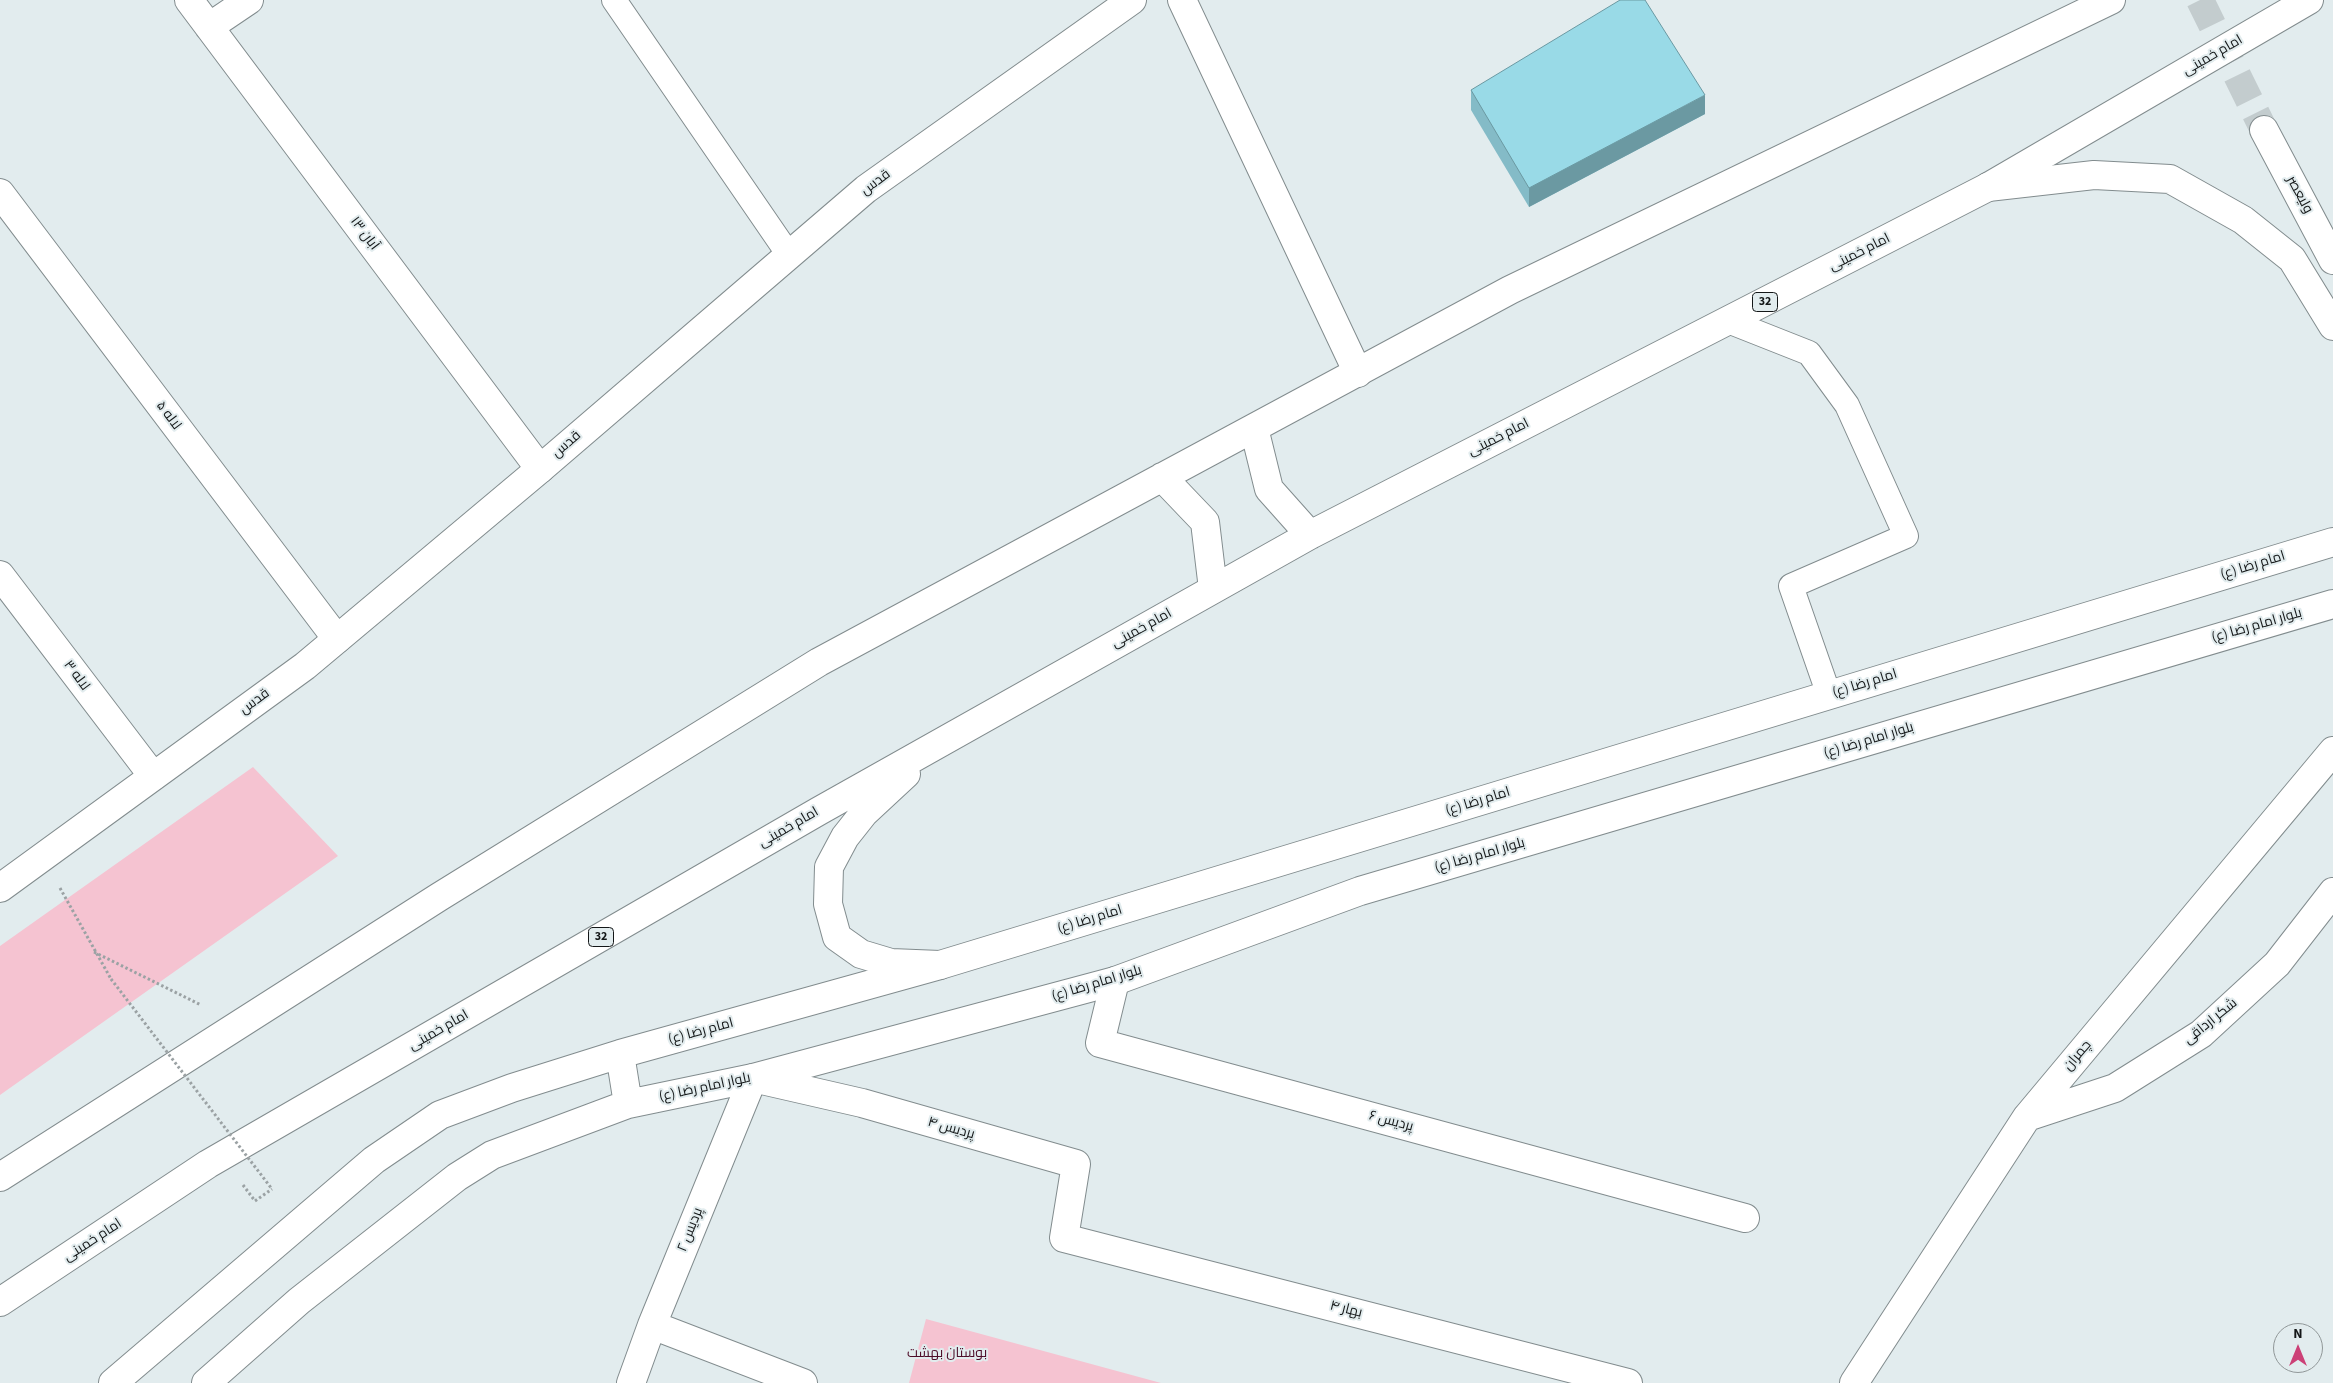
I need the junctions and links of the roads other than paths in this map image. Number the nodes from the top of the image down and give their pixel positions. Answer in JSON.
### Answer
{"nodes":[{"id":1,"x":189,"y":0,"type":"edge"},
{"id":2,"x":250,"y":0,"type":"edge"},
{"id":3,"x":614,"y":0,"type":"edge"},
{"id":4,"x":1132,"y":0,"type":"edge"},
{"id":5,"x":1182,"y":0,"type":"edge"},
{"id":6,"x":2112,"y":0,"type":"edge"},
{"id":7,"x":2309,"y":0,"type":"edge"},
{"id":8,"x":209,"y":27,"type":"junction"},
{"id":9,"x":2264,"y":130,"type":"tunnel mouth"},
{"id":10,"x":1988,"y":187,"type":"junction"},
{"id":11,"x":0,"y":193,"type":"edge"},
{"id":12,"x":789,"y":255,"type":"junction"},
{"id":13,"x":2333,"y":260,"type":"edge"},
{"id":14,"x":1728,"y":321,"type":"junction"},
{"id":15,"x":2333,"y":326,"type":"edge"},
{"id":16,"x":1358,"y":373,"type":"junction"},
{"id":17,"x":1254,"y":428,"type":"junction"},
{"id":18,"x":540,"y":469,"type":"junction"},
{"id":19,"x":1162,"y":477,"type":"junction"},
{"id":20,"x":1310,"y":534,"type":"junction"},
{"id":21,"x":2333,"y":542,"type":"edge"},
{"id":22,"x":0,"y":575,"type":"edge"},
{"id":23,"x":1213,"y":589,"type":"junction"},
{"id":24,"x":2333,"y":604,"type":"edge"},
{"id":25,"x":337,"y":639,"type":"junction"},
{"id":26,"x":1828,"y":695,"type":"junction"},
{"id":27,"x":940,"y":742,"type":"junction"},
{"id":28,"x":2333,"y":751,"type":"edge"},
{"id":29,"x":152,"y":776,"type":"junction"},
{"id":30,"x":0,"y":888,"type":"edge"},
{"id":31,"x":2333,"y":892,"type":"edge"},
{"id":32,"x":940,"y":965,"type":"junction"},
{"id":33,"x":1115,"y":980,"type":"junction"},
{"id":34,"x":620,"y":1054,"type":"junction"},
{"id":35,"x":754,"y":1078,"type":"junction"},
{"id":36,"x":628,"y":1104,"type":"junction"},
{"id":37,"x":2027,"y":1117,"type":"junction"},
{"id":38,"x":0,"y":1177,"type":"edge"},
{"id":39,"x":1745,"y":1218,"type":"dead end"},
{"id":40,"x":1064,"y":1238,"type":"joint"},
{"id":41,"x":0,"y":1302,"type":"edge"},
{"id":42,"x":652,"y":1325,"type":"junction"},
{"id":43,"x":113,"y":1383,"type":"edge"},
{"id":44,"x":206,"y":1383,"type":"edge"},
{"id":45,"x":631,"y":1383,"type":"edge"},
{"id":46,"x":803,"y":1383,"type":"edge"},
{"id":47,"x":1628,"y":1383,"type":"edge"},
{"id":48,"x":1854,"y":1383,"type":"edge"}],
"edges":[{"from":1,"to":8,"type":"main road","name":"۱۳ آبان"},
{"from":2,"to":8,"type":"main road"},
{"from":3,"to":12,"type":"lane"},
{"from":4,"to":12,"type":"main road","name":"قدس"},
{"from":5,"to":16,"type":"main road"},
{"from":6,"to":16,"type":"main road"},
{"from":7,"to":10,"type":"main road","name":"امام خمینی","number":"32"},
{"from":8,"to":18,"type":"main road","name":"۱۳ آبان"},
{"from":9,"to":13,"type":"main road","name":"ولیعصر"},
{"from":10,"to":14,"type":"main road","name":"امام خمینی","number":"32"},
{"from":10,"to":15,"type":"main road"},
{"from":11,"to":25,"type":"main road","name":"لاله ۵"},
{"from":12,"to":18,"type":"main road","name":"قدس"},
{"from":14,"to":20,"type":"main road","name":"امام خمینی","number":"32"},
{"from":14,"to":26,"type":"lane"},
{"from":16,"to":17,"type":"main road"},
{"from":17,"to":19,"type":"main road"},
{"from":17,"to":20,"type":"main road"},
{"from":18,"to":25,"type":"main road","name":"قدس"},
{"from":19,"to":23,"type":"main road"},
{"from":19,"to":38,"type":"main road"},
{"from":20,"to":23,"type":"main road","name":"امام خمینی","number":"32"},
{"from":21,"to":26,"type":"main road","name":"امام رضا (ع)"},
{"from":22,"to":29,"type":"main road","name":"لاله ۳"},
{"from":23,"to":27,"type":"main road","name":"امام خمینی","number":"32"},
{"from":24,"to":33,"type":"main road","name":"بلوار امام رضا (ع)"},
{"from":25,"to":29,"type":"main road","name":"قدس"},
{"from":26,"to":32,"type":"main road","name":"امام رضا (ع)"},
{"from":27,"to":32,"type":"main road"},
{"from":27,"to":41,"type":"main road","name":"امام خمینی","number":"32"},
{"from":28,"to":37,"type":"main road","name":"چمران"},
{"from":29,"to":30,"type":"main road","name":"قدس"},
{"from":31,"to":37,"type":"main road","name":"شکر ارداقی"},
{"from":32,"to":34,"type":"main road","name":"امام رضا (ع)"},
{"from":33,"to":35,"type":"main road","name":"بلوار امام رضا (ع)"},
{"from":33,"to":39,"type":"main road","name":"پردیس ۶"},
{"from":34,"to":36,"type":"main road"},
{"from":34,"to":43,"type":"main road","name":"امام رضا (ع)"},
{"from":35,"to":36,"type":"main road","name":"بلوار امام رضا (ع)"},
{"from":35,"to":40,"type":"main road","name":"پردیس ۴"},
{"from":35,"to":42,"type":"main road","name":"پردیس ۲"},
{"from":36,"to":44,"type":"main road","name":"بلوار امام رضا (ع)"},
{"from":37,"to":48,"type":"main road","name":"چمران"},
{"from":40,"to":47,"type":"main road","name":"بهار ۴"},
{"from":42,"to":45,"type":"main road","name":"پردیس ۲"},
{"from":42,"to":46,"type":"main road"}]}
